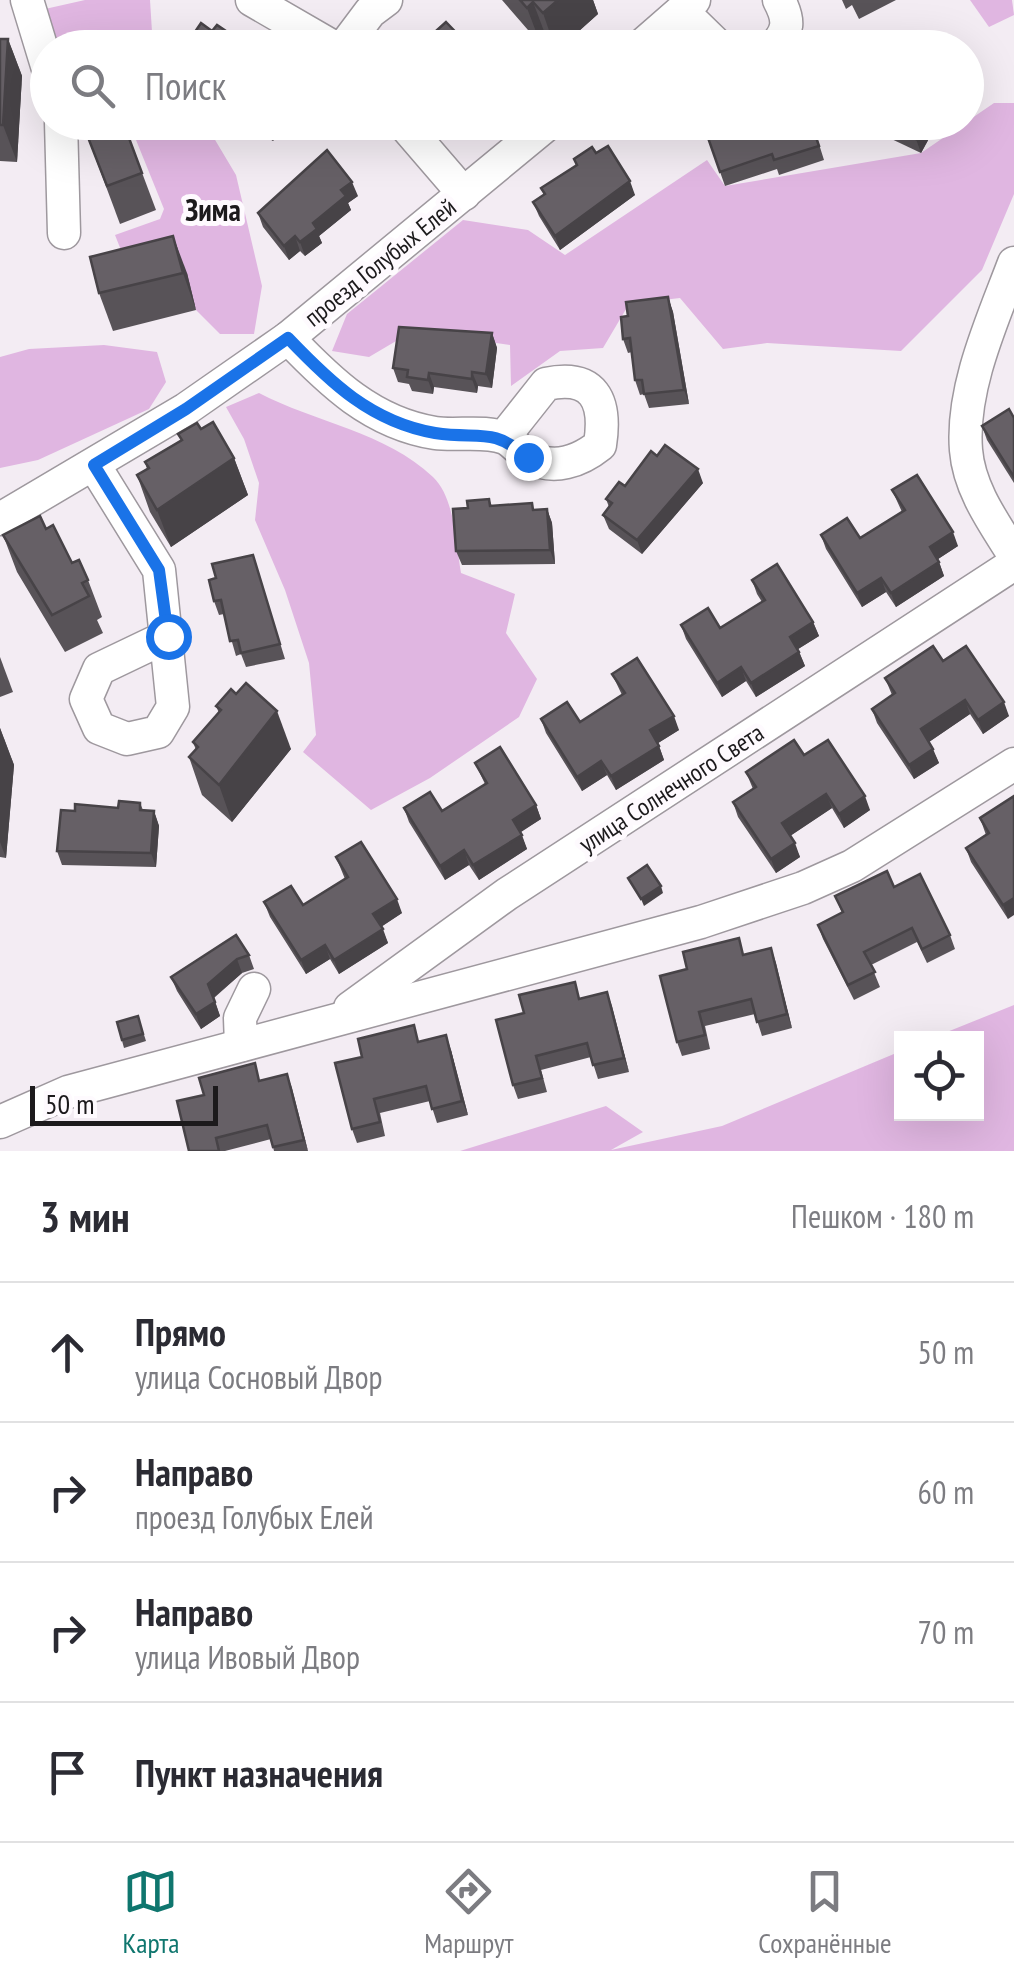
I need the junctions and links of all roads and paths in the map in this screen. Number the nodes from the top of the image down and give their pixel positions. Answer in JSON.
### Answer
{"nodes":[{"id":1,"x":252,"y":0,"type":"edge"},
{"id":2,"x":386,"y":0,"type":"edge"},
{"id":3,"x":780,"y":0,"type":"edge"},
{"id":4,"x":21,"y":3,"type":"edge"},
{"id":5,"x":688,"y":6,"type":"edge"},
{"id":6,"x":32,"y":30,"type":"edge"},
{"id":7,"x":304,"y":30,"type":"edge"},
{"id":8,"x":356,"y":30,"type":"edge"},
{"id":9,"x":660,"y":30,"type":"edge"},
{"id":10,"x":706,"y":30,"type":"edge"},
{"id":11,"x":786,"y":30,"type":"edge"},
{"id":12,"x":61,"y":140,"type":"edge"},
{"id":13,"x":418,"y":140,"type":"edge"},
{"id":14,"x":528,"y":140,"type":"edge"},
{"id":15,"x":464,"y":194,"type":"junction"},
{"id":16,"x":64,"y":233,"type":"dead end"},
{"id":17,"x":1014,"y":263,"type":"edge"},
{"id":18,"x":288,"y":338,"type":"junction"},
{"id":19,"x":504,"y":437,"type":"junction"},
{"id":20,"x":94,"y":465,"type":"junction"},
{"id":21,"x":0,"y":519,"type":"edge"},
{"id":22,"x":1014,"y":555,"type":"edge"},
{"id":23,"x":1014,"y":564,"type":"edge"},
{"id":24,"x":168,"y":636,"type":"junction"},
{"id":25,"x":1014,"y":764,"type":"edge"},
{"id":26,"x":254,"y":989,"type":"dead end"},
{"id":27,"x":334,"y":1020,"type":"junction"},
{"id":28,"x":241,"y":1045,"type":"junction"},
{"id":29,"x":0,"y":1122,"type":"edge"}],
"edges":[{"from":1,"to":7,"type":"street"},
{"from":2,"to":8,"type":"street"},
{"from":3,"to":11,"type":"street"},
{"from":4,"to":6,"type":"street"},
{"from":5,"to":9,"type":"street"},
{"from":5,"to":10,"type":"street"},
{"from":12,"to":16,"type":"street"},
{"from":13,"to":15,"type":"street"},
{"from":14,"to":15,"type":"street","name":"проезд Голубых Елей"},
{"from":15,"to":18,"type":"street","name":"проезд Голубых Елей"},
{"from":17,"to":22,"type":"street"},
{"from":18,"to":19,"type":"street"},
{"from":18,"to":20,"type":"street","name":"проезд Голубых Елей"},
{"from":19,"to":19,"type":"street"},
{"from":20,"to":21,"type":"street","name":"проезд Голубых Елей"},
{"from":20,"to":24,"type":"street"},
{"from":23,"to":27,"type":"street","name":"улица Солнечного Света"},
{"from":24,"to":24,"type":"street"},
{"from":25,"to":27,"type":"street","name":"улица Солнечного Света"},
{"from":26,"to":28,"type":"street"},
{"from":27,"to":28,"type":"street","name":"улица Солнечного Света"},
{"from":28,"to":29,"type":"street","name":"улица Солнечного Света"}]}
